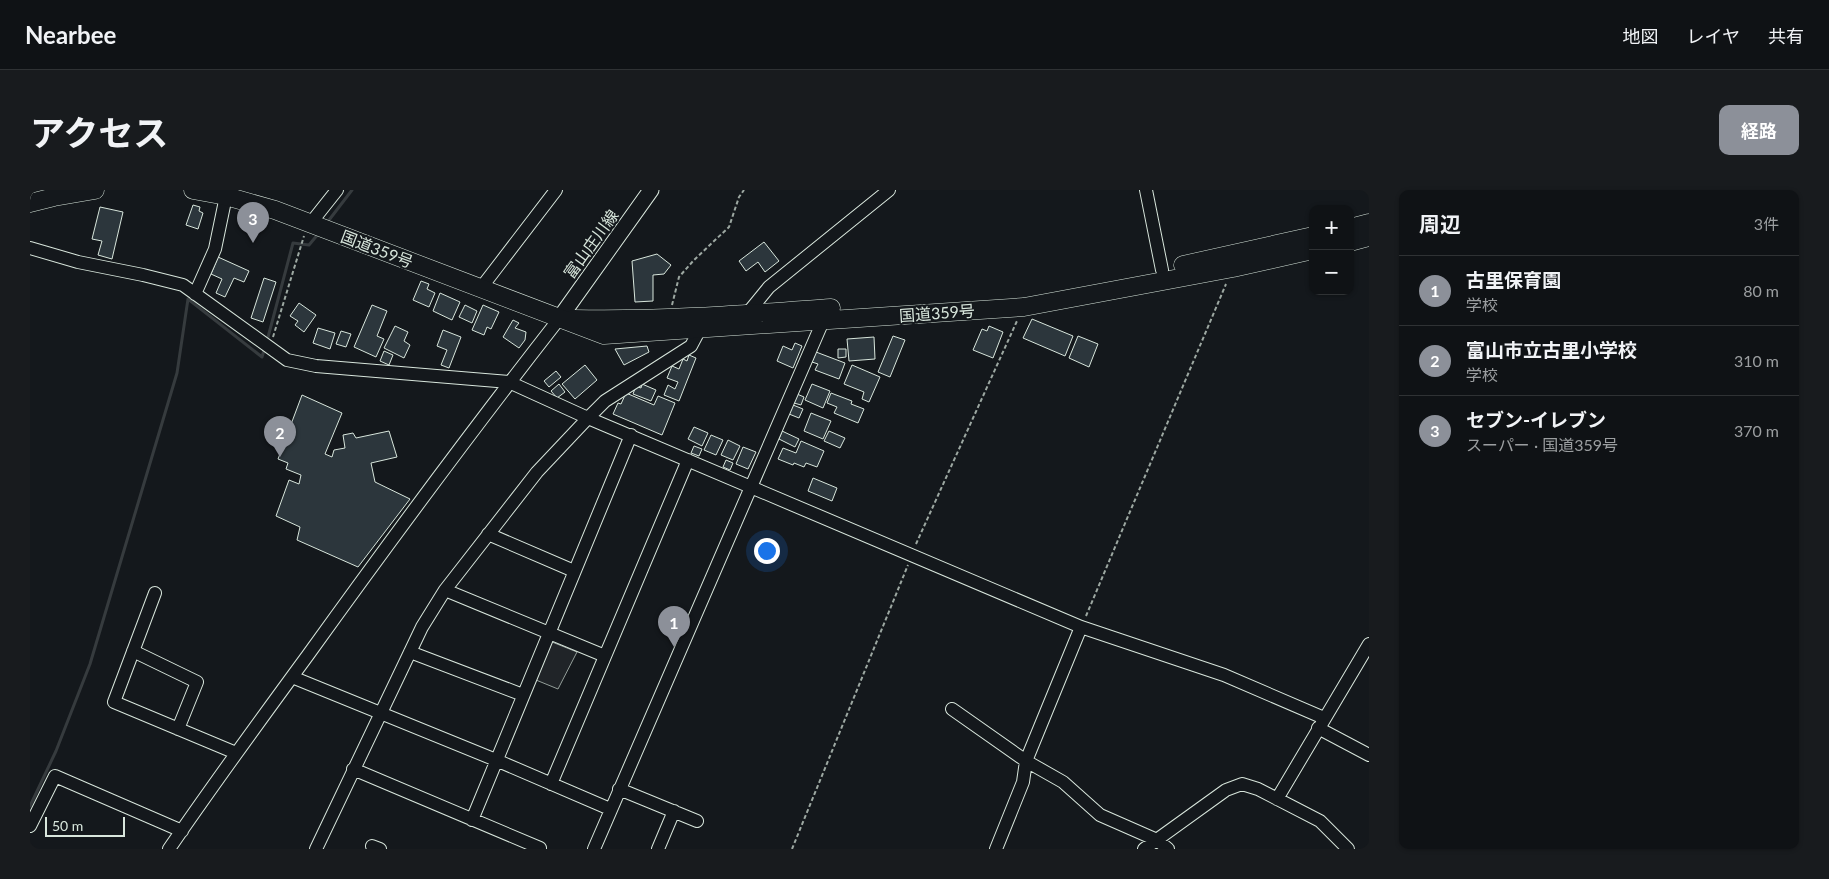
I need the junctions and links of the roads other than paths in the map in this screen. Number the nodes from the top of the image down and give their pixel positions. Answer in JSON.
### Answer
{"nodes":[{"id":1,"x":95,"y":190,"type":"edge"},
{"id":2,"x":192,"y":190,"type":"edge"},
{"id":3,"x":337,"y":190,"type":"edge"},
{"id":4,"x":556,"y":190,"type":"edge"},
{"id":5,"x":651,"y":190,"type":"edge"},
{"id":6,"x":889,"y":190,"type":"edge"},
{"id":7,"x":1146,"y":190,"type":"edge"},
{"id":8,"x":226,"y":196,"type":"junction"},
{"id":9,"x":30,"y":203,"type":"edge"},
{"id":10,"x":310,"y":224,"type":"junction"},
{"id":11,"x":1369,"y":224,"type":"edge"},
{"id":12,"x":1354,"y":227,"type":"edge"},
{"id":13,"x":1309,"y":237,"type":"edge"},
{"id":14,"x":1369,"y":238,"type":"edge"},
{"id":15,"x":1354,"y":241,"type":"edge"},
{"id":16,"x":30,"y":248,"type":"edge"},
{"id":17,"x":1309,"y":251,"type":"edge"},
{"id":18,"x":1162,"y":270,"type":"junction"},
{"id":19,"x":481,"y":288,"type":"junction"},
{"id":20,"x":195,"y":294,"type":"junction"},
{"id":21,"x":747,"y":314,"type":"junction"},
{"id":22,"x":559,"y":319,"type":"junction"},
{"id":23,"x":823,"y":321,"type":"junction"},
{"id":24,"x":700,"y":329,"type":"junction"},
{"id":25,"x":509,"y":382,"type":"junction"},
{"id":26,"x":588,"y":418,"type":"junction"},
{"id":27,"x":631,"y":436,"type":"junction"},
{"id":28,"x":688,"y":460,"type":"junction"},
{"id":29,"x":750,"y":487,"type":"junction"},
{"id":30,"x":488,"y":534,"type":"junction"},
{"id":31,"x":574,"y":571,"type":"junction"},
{"id":32,"x":445,"y":590,"type":"junction"},
{"id":33,"x":155,"y":593,"type":"dead end"},
{"id":34,"x":1081,"y":627,"type":"junction"},
{"id":35,"x":548,"y":633,"type":"junction"},
{"id":36,"x":1369,"y":644,"type":"edge"},
{"id":37,"x":133,"y":651,"type":"junction"},
{"id":38,"x":410,"y":652,"type":"junction"},
{"id":39,"x":605,"y":656,"type":"junction"},
{"id":40,"x":292,"y":677,"type":"junction"},
{"id":41,"x":523,"y":695,"type":"junction"},
{"id":42,"x":952,"y":709,"type":"dead end"},
{"id":43,"x":381,"y":712,"type":"junction"},
{"id":44,"x":1321,"y":723,"type":"junction"},
{"id":45,"x":178,"y":729,"type":"junction"},
{"id":46,"x":236,"y":753,"type":"junction"},
{"id":47,"x":1369,"y":754,"type":"edge"},
{"id":48,"x":496,"y":760,"type":"junction"},
{"id":49,"x":1026,"y":761,"type":"junction"},
{"id":50,"x":353,"y":769,"type":"junction"},
{"id":51,"x":552,"y":784,"type":"junction"},
{"id":52,"x":619,"y":789,"type":"junction"},
{"id":53,"x":1277,"y":799,"type":"junction"},
{"id":54,"x":610,"y":809,"type":"junction"},
{"id":55,"x":674,"y":811,"type":"junction"},
{"id":56,"x":472,"y":820,"type":"junction"},
{"id":57,"x":696,"y":822,"type":"dead end"},
{"id":58,"x":30,"y":826,"type":"edge"},
{"id":59,"x":182,"y":831,"type":"junction"},
{"id":60,"x":1157,"y":840,"type":"junction"},
{"id":61,"x":540,"y":848,"type":"edge"},
{"id":62,"x":169,"y":849,"type":"edge"},
{"id":63,"x":316,"y":849,"type":"edge"},
{"id":64,"x":594,"y":849,"type":"edge"},
{"id":65,"x":658,"y":849,"type":"edge"},
{"id":66,"x":996,"y":849,"type":"edge"},
{"id":67,"x":1144,"y":849,"type":"edge"},
{"id":68,"x":1168,"y":849,"type":"edge"},
{"id":69,"x":1348,"y":849,"type":"edge"}],
"edges":[{"from":1,"to":9,"type":"highway"},
{"from":2,"to":8,"type":"highway","name":"国道359号"},
{"from":3,"to":10,"type":"street"},
{"from":4,"to":19,"type":"street"},
{"from":5,"to":22,"type":"main road","name":"富山庄川線"},
{"from":6,"to":21,"type":"street"},
{"from":7,"to":18,"type":"street"},
{"from":8,"to":10,"type":"highway","name":"国道359号"},
{"from":8,"to":20,"type":"street"},
{"from":10,"to":19,"type":"highway","name":"国道359号"},
{"from":11,"to":12,"type":"highway"},
{"from":13,"to":18,"type":"highway","name":"国道359号"},
{"from":14,"to":15,"type":"highway"},
{"from":16,"to":20,"type":"street"},
{"from":17,"to":23,"type":"highway","name":"国道359号"},
{"from":18,"to":21,"type":"highway","name":"国道359号"},
{"from":19,"to":22,"type":"highway","name":"国道359号"},
{"from":20,"to":25,"type":"street"},
{"from":21,"to":22,"type":"highway","name":"国道359号"},
{"from":22,"to":24,"type":"highway","name":"国道359号"},
{"from":22,"to":25,"type":"street"},
{"from":23,"to":24,"type":"highway","name":"国道359号"},
{"from":23,"to":29,"type":"street"},
{"from":24,"to":26,"type":"street"},
{"from":25,"to":26,"type":"street"},
{"from":25,"to":40,"type":"street"},
{"from":26,"to":27,"type":"street"},
{"from":26,"to":30,"type":"street"},
{"from":27,"to":28,"type":"street"},
{"from":27,"to":31,"type":"street"},
{"from":28,"to":29,"type":"street"},
{"from":28,"to":39,"type":"street"},
{"from":29,"to":34,"type":"street"},
{"from":29,"to":52,"type":"street"},
{"from":30,"to":31,"type":"street"},
{"from":30,"to":32,"type":"street"},
{"from":31,"to":35,"type":"street"},
{"from":32,"to":35,"type":"street"},
{"from":32,"to":38,"type":"street"},
{"from":33,"to":37,"type":"street"},
{"from":34,"to":44,"type":"street"},
{"from":34,"to":49,"type":"street"},
{"from":35,"to":39,"type":"street"},
{"from":35,"to":41,"type":"street"},
{"from":36,"to":44,"type":"street"},
{"from":37,"to":45,"type":"street"},
{"from":37,"to":45,"type":"street"},
{"from":38,"to":41,"type":"street"},
{"from":38,"to":43,"type":"street"},
{"from":39,"to":51,"type":"street"},
{"from":40,"to":43,"type":"street"},
{"from":40,"to":46,"type":"street"},
{"from":41,"to":48,"type":"street"},
{"from":42,"to":49,"type":"street"},
{"from":43,"to":48,"type":"street"},
{"from":43,"to":50,"type":"street"},
{"from":44,"to":47,"type":"street"},
{"from":44,"to":53,"type":"street"},
{"from":45,"to":46,"type":"street"},
{"from":46,"to":59,"type":"street"},
{"from":48,"to":51,"type":"street"},
{"from":48,"to":56,"type":"street"},
{"from":49,"to":60,"type":"street"},
{"from":49,"to":66,"type":"street"},
{"from":50,"to":56,"type":"street"},
{"from":50,"to":63,"type":"street"},
{"from":51,"to":54,"type":"street"},
{"from":52,"to":54,"type":"street"},
{"from":52,"to":55,"type":"street"},
{"from":53,"to":60,"type":"street"},
{"from":53,"to":69,"type":"street"},
{"from":54,"to":64,"type":"street"},
{"from":55,"to":57,"type":"street"},
{"from":55,"to":65,"type":"street"},
{"from":56,"to":61,"type":"street"},
{"from":58,"to":59,"type":"street"},
{"from":59,"to":62,"type":"street"},
{"from":60,"to":67,"type":"street"},
{"from":60,"to":68,"type":"street"}]}
